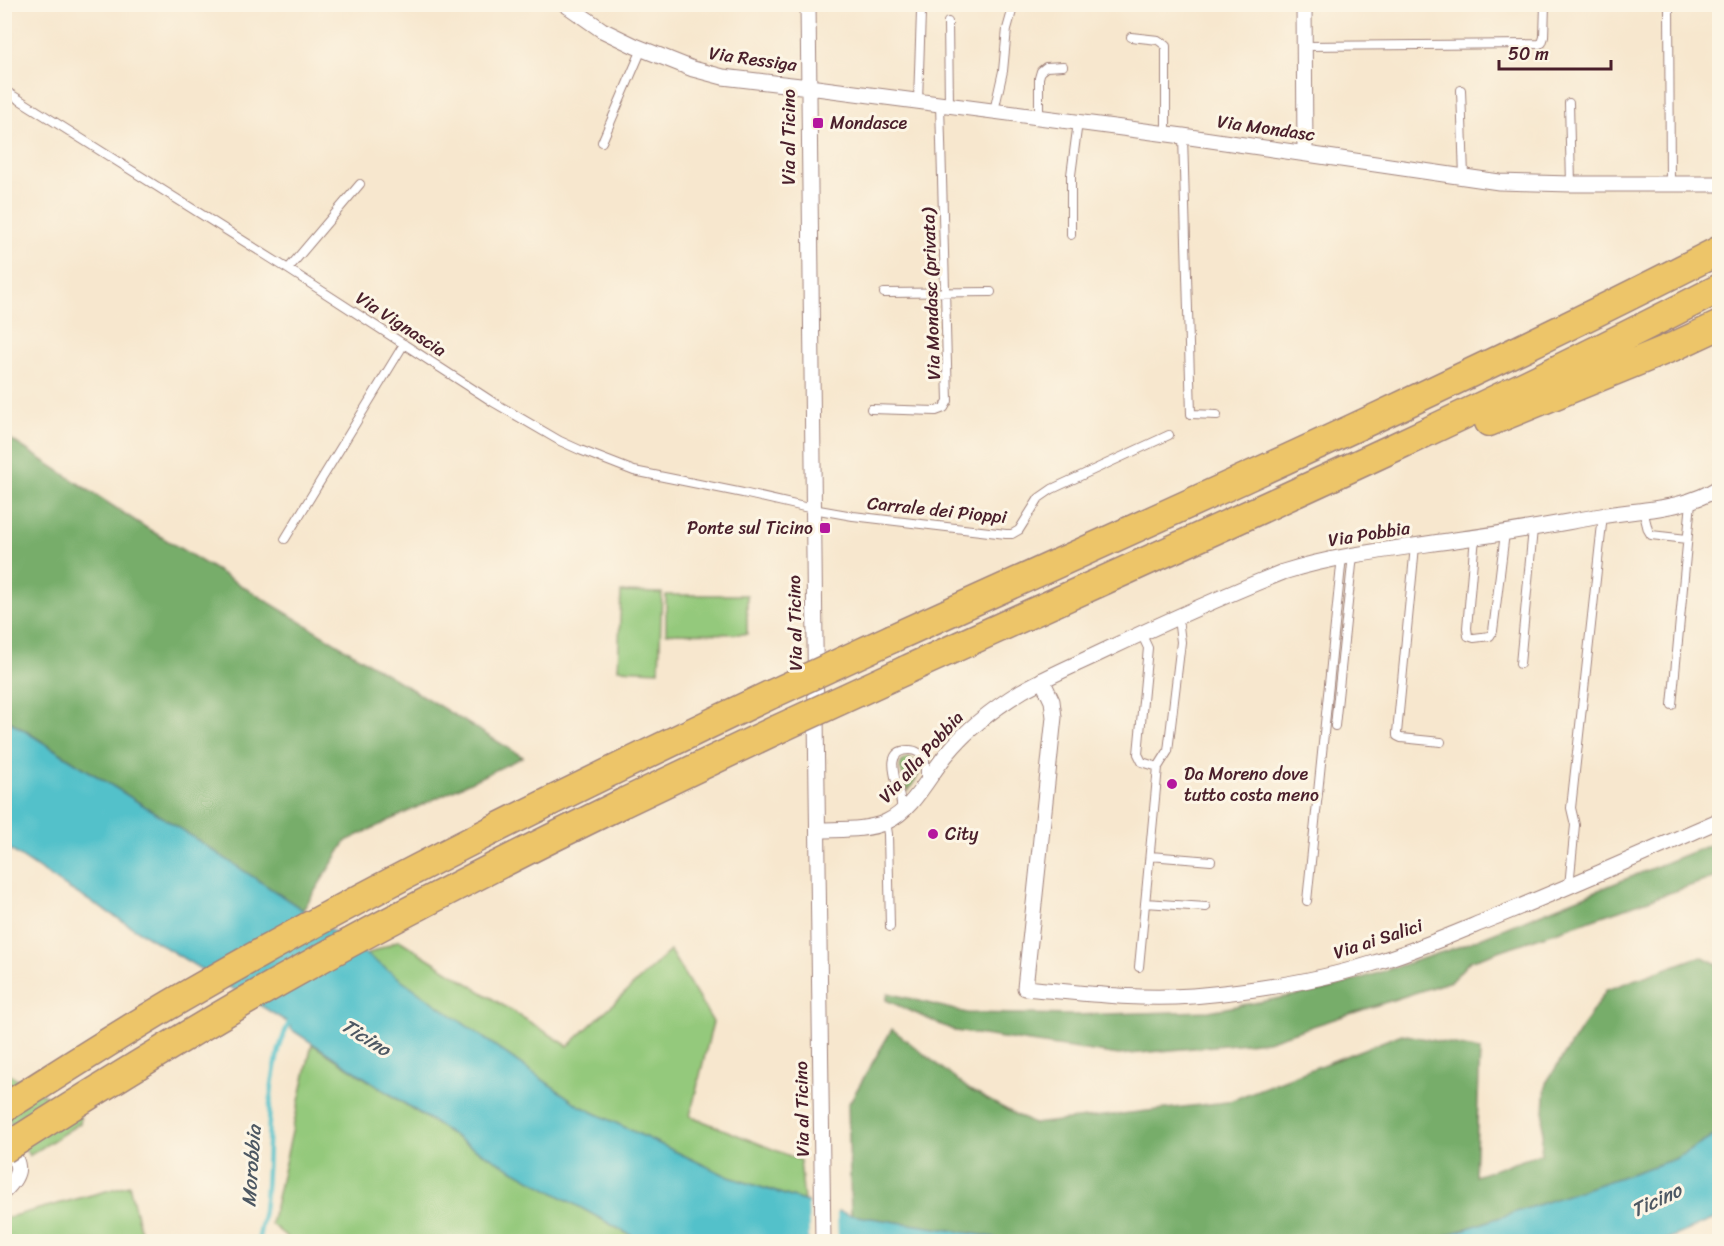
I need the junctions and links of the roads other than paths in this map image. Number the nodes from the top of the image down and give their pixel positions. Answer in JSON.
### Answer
{"nodes":[{"id":1,"x":565,"y":4,"type":"edge"},
{"id":2,"x":808,"y":4,"type":"edge"},
{"id":3,"x":1014,"y":4,"type":"edge"},
{"id":4,"x":1305,"y":4,"type":"edge"},
{"id":5,"x":1545,"y":4,"type":"edge"},
{"id":6,"x":1669,"y":4,"type":"edge"},
{"id":7,"x":921,"y":12,"type":"dead end"},
{"id":8,"x":948,"y":22,"type":"dead end"},
{"id":9,"x":1131,"y":37,"type":"dead end"},
{"id":10,"x":1304,"y":46,"type":"junction"},
{"id":11,"x":642,"y":49,"type":"junction"},
{"id":12,"x":1063,"y":66,"type":"dead end"},
{"id":13,"x":809,"y":87,"type":"junction"},
{"id":14,"x":1461,"y":90,"type":"dead end"},
{"id":15,"x":6,"y":94,"type":"edge"},
{"id":16,"x":918,"y":101,"type":"junction"},
{"id":17,"x":1569,"y":103,"type":"dead end"},
{"id":18,"x":945,"y":105,"type":"junction"},
{"id":19,"x":994,"y":111,"type":"junction"},
{"id":20,"x":1040,"y":117,"type":"junction"},
{"id":21,"x":1078,"y":122,"type":"junction"},
{"id":22,"x":1166,"y":134,"type":"junction"},
{"id":23,"x":1183,"y":136,"type":"junction"},
{"id":24,"x":602,"y":142,"type":"dead end"},
{"id":25,"x":1305,"y":153,"type":"junction"},
{"id":26,"x":1464,"y":177,"type":"junction"},
{"id":27,"x":360,"y":184,"type":"dead end"},
{"id":28,"x":1571,"y":184,"type":"junction"},
{"id":29,"x":1670,"y":184,"type":"junction"},
{"id":30,"x":1719,"y":184,"type":"edge"},
{"id":31,"x":1071,"y":235,"type":"dead end"},
{"id":32,"x":1719,"y":250,"type":"edge"},
{"id":33,"x":288,"y":269,"type":"junction"},
{"id":34,"x":1719,"y":288,"type":"edge"},
{"id":35,"x":991,"y":292,"type":"dead end"},
{"id":36,"x":884,"y":293,"type":"dead end"},
{"id":37,"x":944,"y":293,"type":"junction"},
{"id":38,"x":1719,"y":325,"type":"edge"},
{"id":39,"x":404,"y":344,"type":"junction"},
{"id":40,"x":871,"y":409,"type":"dead end"},
{"id":41,"x":1216,"y":415,"type":"dead end"},
{"id":42,"x":1169,"y":435,"type":"dead end"},
{"id":43,"x":1719,"y":487,"type":"edge"},
{"id":44,"x":1690,"y":502,"type":"junction"},
{"id":45,"x":1264,"y":508,"type":"junction"},
{"id":46,"x":813,"y":509,"type":"junction"},
{"id":47,"x":1643,"y":510,"type":"junction"},
{"id":48,"x":1603,"y":515,"type":"junction"},
{"id":49,"x":1533,"y":529,"type":"junction"},
{"id":50,"x":1505,"y":533,"type":"junction"},
{"id":51,"x":1475,"y":537,"type":"junction"},
{"id":52,"x":285,"y":539,"type":"dead end"},
{"id":53,"x":1687,"y":539,"type":"junction"},
{"id":54,"x":1415,"y":546,"type":"junction"},
{"id":55,"x":1348,"y":556,"type":"junction"},
{"id":56,"x":1176,"y":618,"type":"junction"},
{"id":57,"x":1141,"y":633,"type":"junction"},
{"id":58,"x":1520,"y":664,"type":"dead end"},
{"id":59,"x":1042,"y":680,"type":"junction"},
{"id":60,"x":1672,"y":705,"type":"dead end"},
{"id":61,"x":1335,"y":726,"type":"dead end"},
{"id":62,"x":1441,"y":742,"type":"dead end"},
{"id":63,"x":1158,"y":767,"type":"junction"},
{"id":64,"x":925,"y":783,"type":"junction"},
{"id":65,"x":891,"y":820,"type":"junction"},
{"id":66,"x":1719,"y":820,"type":"edge"},
{"id":67,"x":819,"y":830,"type":"junction"},
{"id":68,"x":1150,"y":856,"type":"junction"},
{"id":69,"x":1210,"y":861,"type":"dead end"},
{"id":70,"x":1569,"y":887,"type":"junction"},
{"id":71,"x":1307,"y":901,"type":"dead end"},
{"id":72,"x":1145,"y":903,"type":"junction"},
{"id":73,"x":1206,"y":907,"type":"dead end"},
{"id":74,"x":890,"y":927,"type":"dead end"},
{"id":75,"x":1139,"y":968,"type":"dead end"},
{"id":76,"x":4,"y":1108,"type":"edge"},
{"id":77,"x":4,"y":1142,"type":"edge"},
{"id":78,"x":4,"y":1149,"type":"edge"},
{"id":79,"x":4,"y":1191,"type":"edge"},
{"id":80,"x":823,"y":1242,"type":"edge"}],
"edges":[{"from":1,"to":11,"type":"street","name":"Via Ressiga"},
{"from":2,"to":13,"type":"street","name":"Via al Ticino"},
{"from":3,"to":19,"type":"lane"},
{"from":4,"to":10,"type":"street"},
{"from":5,"to":10,"type":"lane"},
{"from":6,"to":29,"type":"lane"},
{"from":7,"to":16,"type":"lane"},
{"from":8,"to":18,"type":"lane","name":"Via Mondasc (privata)"},
{"from":9,"to":22,"type":"lane"},
{"from":10,"to":25,"type":"street"},
{"from":11,"to":13,"type":"street","name":"Via Ressiga"},
{"from":11,"to":24,"type":"lane"},
{"from":12,"to":20,"type":"lane"},
{"from":13,"to":16,"type":"street","name":"Via Mondasc"},
{"from":13,"to":46,"type":"street","name":"Via al Ticino"},
{"from":14,"to":26,"type":"lane"},
{"from":15,"to":33,"type":"lane","name":"Via Vignascia"},
{"from":16,"to":18,"type":"street","name":"Via Mondasc"},
{"from":17,"to":28,"type":"lane"},
{"from":18,"to":19,"type":"street","name":"Via Mondasc"},
{"from":18,"to":37,"type":"lane","name":"Via Mondasc (privata)"},
{"from":19,"to":20,"type":"street","name":"Via Mondasc"},
{"from":20,"to":21,"type":"street","name":"Via Mondasc"},
{"from":21,"to":22,"type":"street","name":"Via Mondasc"},
{"from":21,"to":31,"type":"lane"},
{"from":22,"to":23,"type":"street","name":"Via Mondasc"},
{"from":23,"to":25,"type":"street","name":"Via Mondasc"},
{"from":23,"to":41,"type":"lane"},
{"from":25,"to":26,"type":"street","name":"Via Mondasc"},
{"from":26,"to":28,"type":"street","name":"Via Mondasc"},
{"from":27,"to":33,"type":"lane"},
{"from":28,"to":29,"type":"street","name":"Via Mondasc"},
{"from":29,"to":30,"type":"street","name":"Via Mondasc"},
{"from":32,"to":76,"type":"highway","bridge":true},
{"from":33,"to":39,"type":"lane","name":"Via Vignascia"},
{"from":34,"to":45,"type":"highway"},
{"from":35,"to":37,"type":"lane"},
{"from":36,"to":37,"type":"lane"},
{"from":37,"to":40,"type":"lane","name":"Via Mondasc (privata)"},
{"from":38,"to":45,"type":"highway"},
{"from":39,"to":46,"type":"lane","name":"Via Vignascia"},
{"from":39,"to":52,"type":"lane"},
{"from":42,"to":46,"type":"lane","name":"Carrale dei Pioppi"},
{"from":43,"to":44,"type":"street","name":"Via Pobbia"},
{"from":44,"to":47,"type":"street","name":"Via Pobbia"},
{"from":44,"to":53,"type":"lane"},
{"from":45,"to":78,"type":"highway","bridge":true},
{"from":46,"to":67,"type":"street","name":"Via al Ticino"},
{"from":47,"to":48,"type":"street","name":"Via Pobbia"},
{"from":47,"to":53,"type":"lane"},
{"from":48,"to":49,"type":"street","name":"Via Pobbia"},
{"from":48,"to":70,"type":"lane"},
{"from":49,"to":50,"type":"street","name":"Via Pobbia"},
{"from":49,"to":58,"type":"lane"},
{"from":50,"to":51,"type":"street","name":"Via Pobbia"},
{"from":50,"to":51,"type":"lane"},
{"from":51,"to":54,"type":"street","name":"Via Pobbia"},
{"from":53,"to":60,"type":"lane"},
{"from":54,"to":55,"type":"street","name":"Via Pobbia"},
{"from":54,"to":62,"type":"lane"},
{"from":55,"to":56,"type":"street","name":"Via Pobbia"},
{"from":55,"to":61,"type":"lane"},
{"from":55,"to":71,"type":"lane"},
{"from":56,"to":57,"type":"street","name":"Via Pobbia"},
{"from":56,"to":63,"type":"lane"},
{"from":57,"to":59,"type":"street","name":"Via Pobbia"},
{"from":57,"to":63,"type":"lane"},
{"from":59,"to":64,"type":"street","name":"Via alla Pobbia"},
{"from":59,"to":70,"type":"street","name":"Via ai Salici"},
{"from":63,"to":68,"type":"lane"},
{"from":64,"to":65,"type":"street","name":"Via alla Pobbia"},
{"from":64,"to":65,"type":"lane"},
{"from":65,"to":67,"type":"street","name":"Via alla Pobbia"},
{"from":65,"to":74,"type":"lane"},
{"from":66,"to":70,"type":"street","name":"Via ai Salici"},
{"from":67,"to":80,"type":"street","name":"Via al Ticino"},
{"from":68,"to":69,"type":"lane"},
{"from":68,"to":72,"type":"lane"},
{"from":72,"to":73,"type":"lane"},
{"from":72,"to":75,"type":"lane"},
{"from":77,"to":79,"type":"street"}]}
